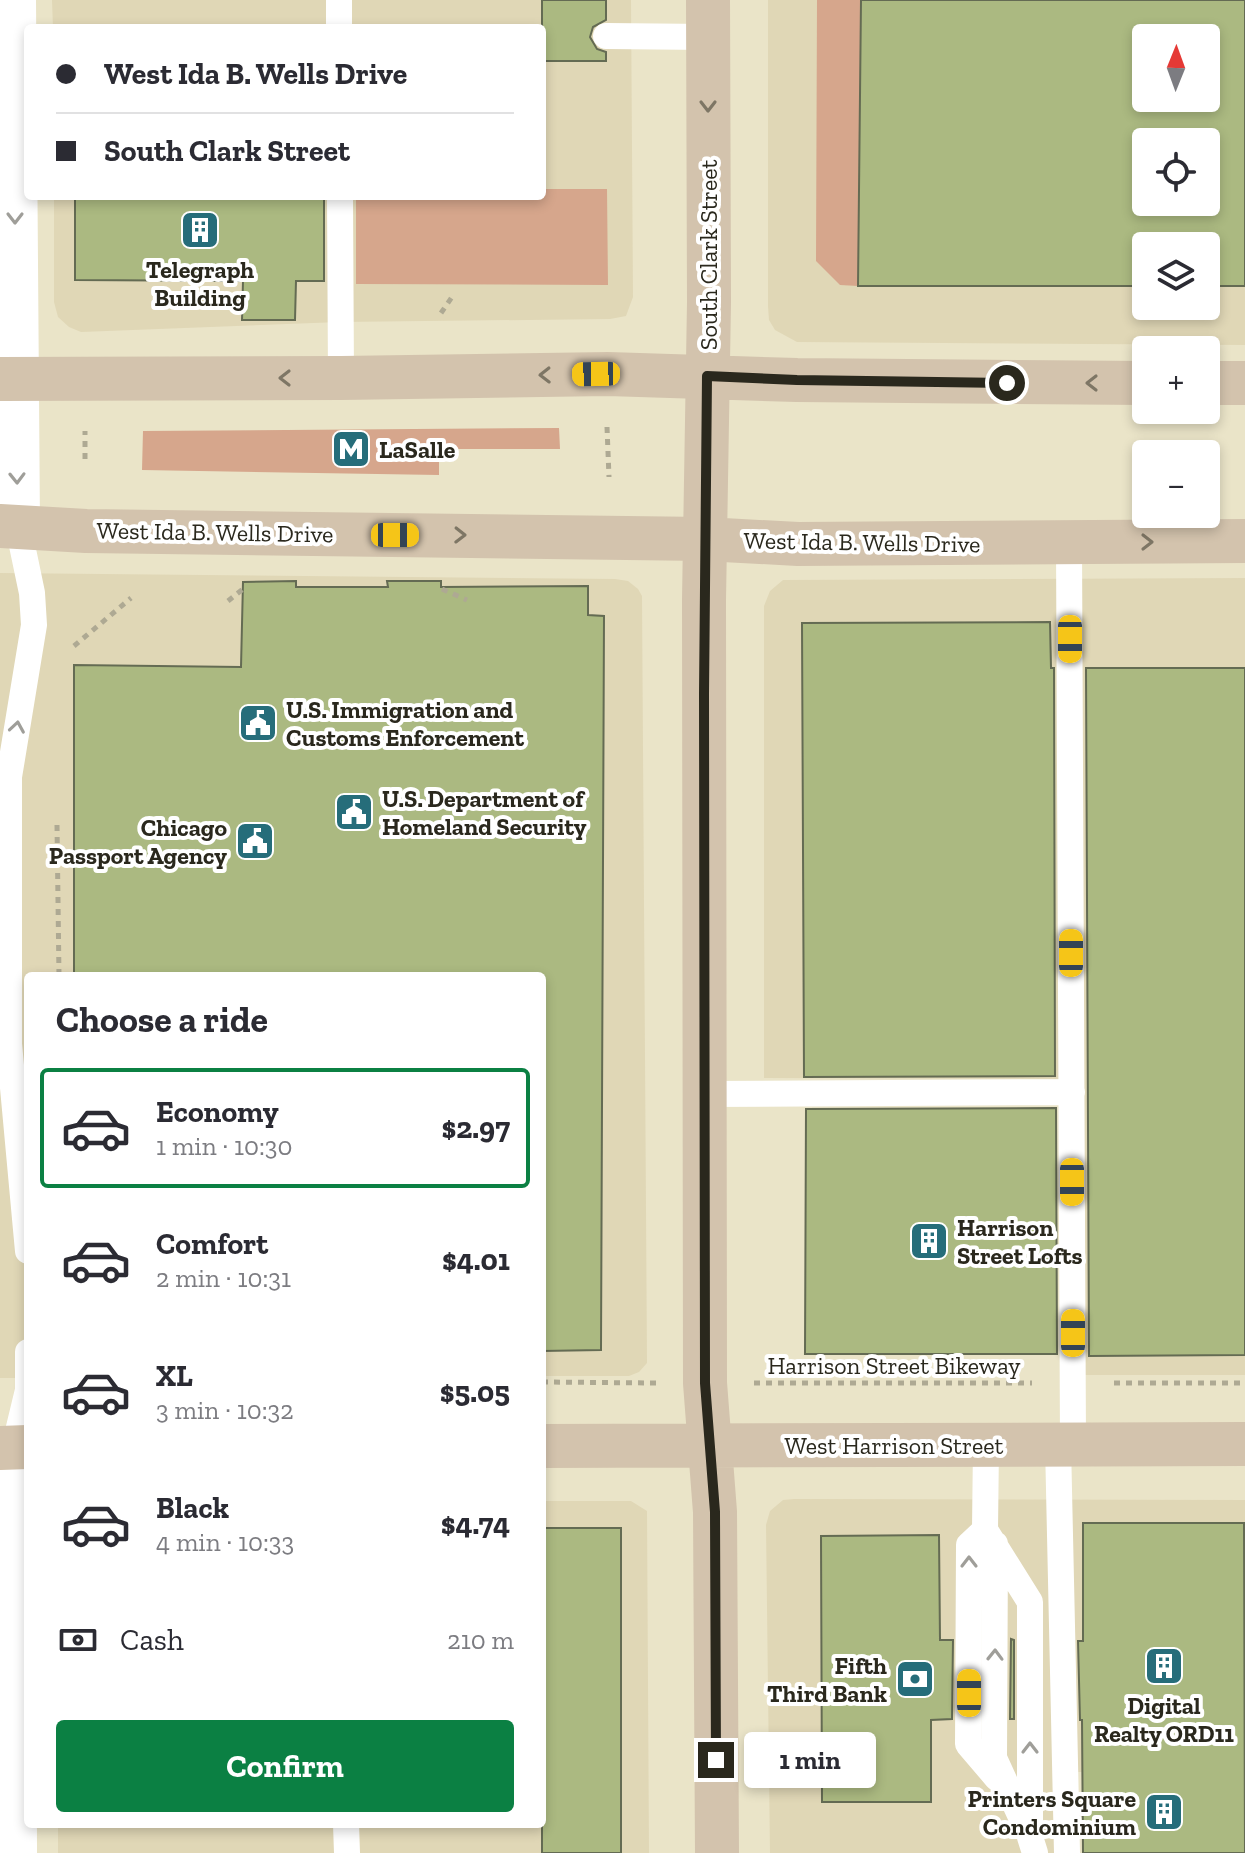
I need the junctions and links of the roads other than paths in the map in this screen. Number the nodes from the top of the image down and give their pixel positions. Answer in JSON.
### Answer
{"nodes":[{"id":1,"x":14,"y":0,"type":"edge"},
{"id":2,"x":339,"y":0,"type":"edge"},
{"id":3,"x":708,"y":19,"type":"edge"},
{"id":4,"x":339,"y":24,"type":"edge"},
{"id":5,"x":606,"y":36,"type":"dead end"},
{"id":6,"x":340,"y":200,"type":"edge"},
{"id":7,"x":707,"y":376,"type":"junction"},
{"id":8,"x":341,"y":378,"type":"junction"},
{"id":9,"x":8,"y":379,"type":"edge"},
{"id":10,"x":1132,"y":383,"type":"edge"},
{"id":11,"x":1220,"y":383,"type":"edge"},
{"id":12,"x":1245,"y":383,"type":"edge"},
{"id":13,"x":9,"y":526,"type":"edge"},
{"id":14,"x":705,"y":539,"type":"junction"},
{"id":15,"x":1245,"y":541,"type":"edge"},
{"id":16,"x":1069,"y":542,"type":"junction"},
{"id":17,"x":1072,"y":1092,"type":"junction"},
{"id":18,"x":704,"y":1094,"type":"junction"},
{"id":19,"x":24,"y":1207,"type":"edge"},
{"id":20,"x":24,"y":1407,"type":"edge"},
{"id":21,"x":1066,"y":1444,"type":"junction"},
{"id":22,"x":1245,"y":1444,"type":"edge"},
{"id":23,"x":708,"y":1445,"type":"junction"},
{"id":24,"x":986,"y":1445,"type":"junction"},
{"id":25,"x":546,"y":1446,"type":"edge"},
{"id":26,"x":14,"y":1448,"type":"edge"},
{"id":27,"x":990,"y":1537,"type":"junction"},
{"id":28,"x":346,"y":1828,"type":"edge"},
{"id":29,"x":1033,"y":1845,"type":"edge"},
{"id":30,"x":15,"y":1853,"type":"edge"},
{"id":31,"x":347,"y":1853,"type":"edge"},
{"id":32,"x":717,"y":1853,"type":"edge"},
{"id":33,"x":1067,"y":1853,"type":"edge"}],
"edges":[{"from":1,"to":9,"type":"street","one_way":true},
{"from":2,"to":4,"type":"lane"},
{"from":3,"to":5,"type":"lane"},
{"from":3,"to":7,"type":"main road","name":"South Clark Street","one_way":true},
{"from":6,"to":8,"type":"lane"},
{"from":7,"to":8,"type":"main road","one_way":true},
{"from":10,"to":7,"type":"main road","one_way":true},
{"from":7,"to":14,"type":"main road","name":"South Clark Street"},
{"from":8,"to":9,"type":"main road","one_way":true},
{"from":9,"to":13,"type":"street","one_way":true},
{"from":11,"to":12,"type":"main road"},
{"from":13,"to":14,"type":"main road","name":"West Ida B. Wells Drive","one_way":true},
{"from":19,"to":13,"type":"lane","one_way":true},
{"from":14,"to":16,"type":"main road","name":"West Ida B. Wells Drive"},
{"from":14,"to":18,"type":"main road","name":"South Clark Street"},
{"from":16,"to":15,"type":"main road","name":"West Ida B. Wells Drive","one_way":true},
{"from":16,"to":17,"type":"lane"},
{"from":17,"to":18,"type":"lane"},
{"from":17,"to":21,"type":"lane"},
{"from":18,"to":23,"type":"main road","name":"South Clark Street"},
{"from":20,"to":26,"type":"lane"},
{"from":21,"to":22,"type":"main road","name":"West Harrison Street"},
{"from":21,"to":24,"type":"main road","name":"West Harrison Street"},
{"from":21,"to":33,"type":"lane"},
{"from":23,"to":24,"type":"main road","name":"West Harrison Street"},
{"from":23,"to":25,"type":"main road","name":"West Harrison Street"},
{"from":23,"to":32,"type":"main road","name":"South Clark Street"},
{"from":24,"to":27,"type":"lane"},
{"from":26,"to":30,"type":"street"},
{"from":29,"to":27,"type":"lane","one_way":true},
{"from":29,"to":27,"type":"lane","one_way":true},
{"from":28,"to":31,"type":"lane"}]}
